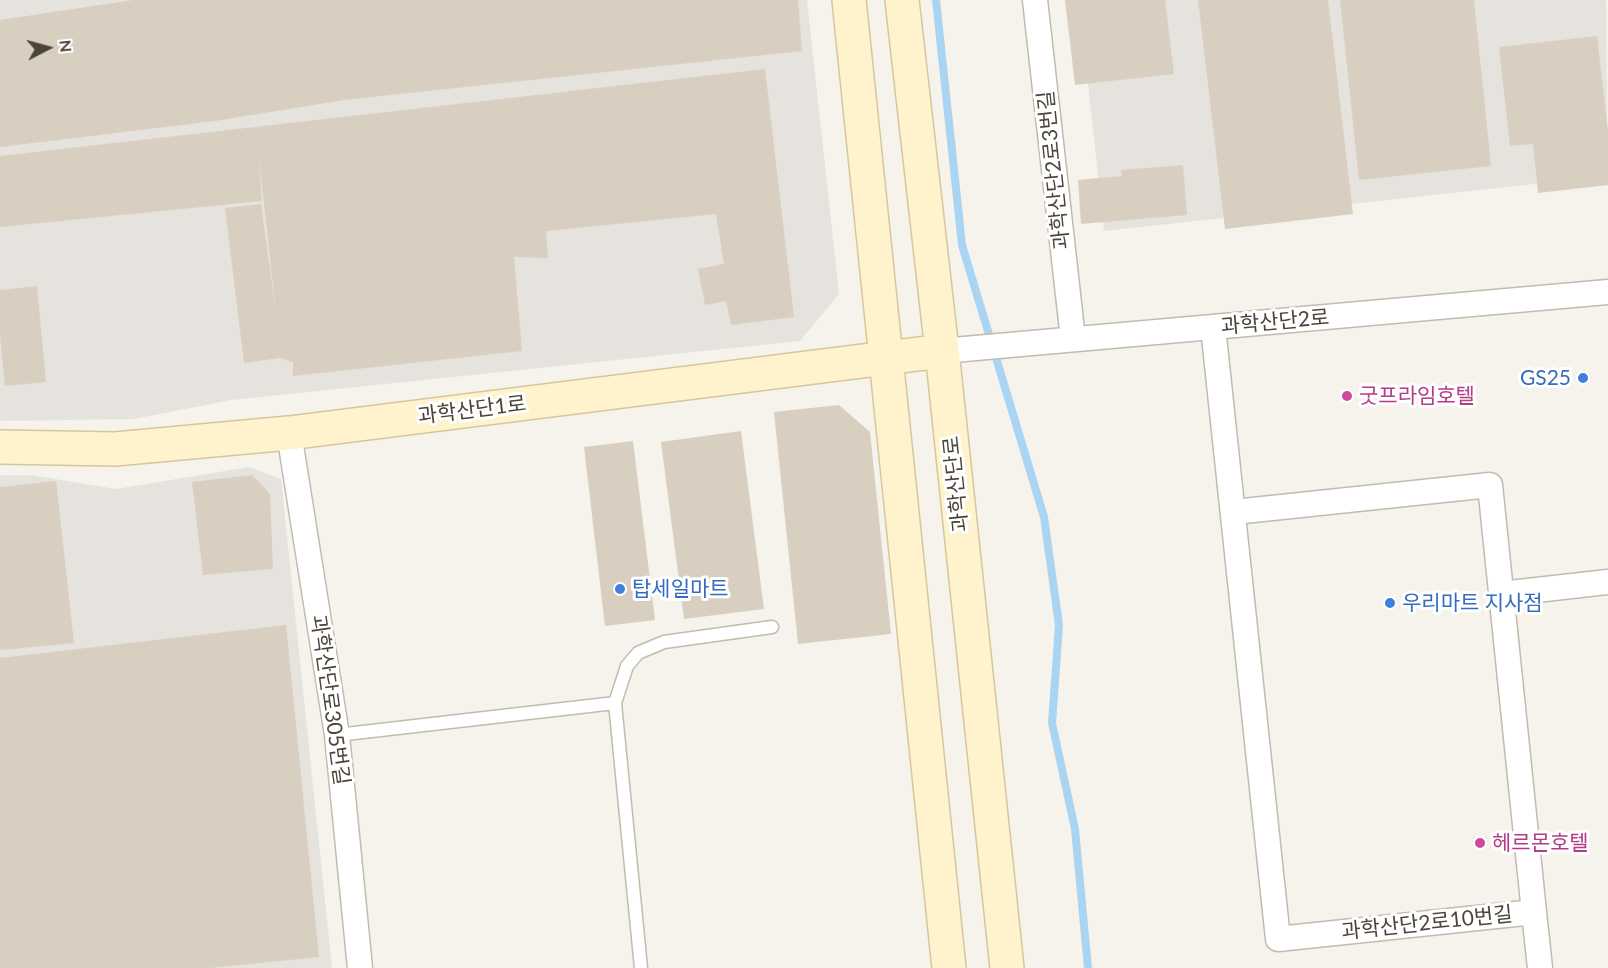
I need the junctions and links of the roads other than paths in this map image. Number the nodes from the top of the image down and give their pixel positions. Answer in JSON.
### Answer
{"nodes":[{"id":1,"x":849,"y":0,"type":"edge"},
{"id":2,"x":902,"y":0,"type":"edge"},
{"id":3,"x":1035,"y":0,"type":"edge"},
{"id":4,"x":1608,"y":292,"type":"edge"},
{"id":5,"x":1213,"y":327,"type":"junction"},
{"id":6,"x":1073,"y":339,"type":"junction"},
{"id":7,"x":942,"y":351,"type":"junction"},
{"id":8,"x":886,"y":360,"type":"junction"},
{"id":9,"x":290,"y":433,"type":"junction"},
{"id":10,"x":0,"y":447,"type":"edge"},
{"id":11,"x":1234,"y":512,"type":"junction"},
{"id":12,"x":1608,"y":582,"type":"edge"},
{"id":13,"x":1501,"y":594,"type":"junction"},
{"id":14,"x":772,"y":627,"type":"dead end"},
{"id":15,"x":615,"y":703,"type":"junction"},
{"id":16,"x":337,"y":735,"type":"junction"},
{"id":17,"x":1534,"y":912,"type":"junction"},
{"id":18,"x":360,"y":968,"type":"edge"},
{"id":19,"x":641,"y":968,"type":"edge"},
{"id":20,"x":949,"y":968,"type":"edge"},
{"id":21,"x":1007,"y":968,"type":"edge"},
{"id":22,"x":1540,"y":968,"type":"edge"}],
"edges":[{"from":1,"to":8,"type":"main road"},
{"from":2,"to":7,"type":"main road","name":"과학산단로"},
{"from":3,"to":6,"type":"street","name":"과학산단2로3번길"},
{"from":4,"to":5,"type":"street","name":"과학산단2로"},
{"from":5,"to":6,"type":"street","name":"과학산단2로"},
{"from":5,"to":11,"type":"street","name":"과학산단2로10번길"},
{"from":6,"to":7,"type":"street","name":"과학산단2로"},
{"from":7,"to":8,"type":"main road","name":"과학산단1로"},
{"from":7,"to":21,"type":"main road","name":"과학산단로"},
{"from":8,"to":9,"type":"main road","name":"과학산단1로"},
{"from":8,"to":20,"type":"main road"},
{"from":9,"to":10,"type":"main road","name":"과학산단1로"},
{"from":9,"to":16,"type":"street","name":"과학산단로305번길"},
{"from":11,"to":13,"type":"street","name":"과학산단2로10번길"},
{"from":11,"to":17,"type":"street","name":"과학산단2로10번길"},
{"from":12,"to":13,"type":"street"},
{"from":13,"to":17,"type":"street","name":"과학산단2로10번길"},
{"from":14,"to":15,"type":"lane"},
{"from":15,"to":16,"type":"lane"},
{"from":15,"to":19,"type":"lane"},
{"from":16,"to":18,"type":"street","name":"과학산단로305번길"},
{"from":17,"to":22,"type":"street"}]}
